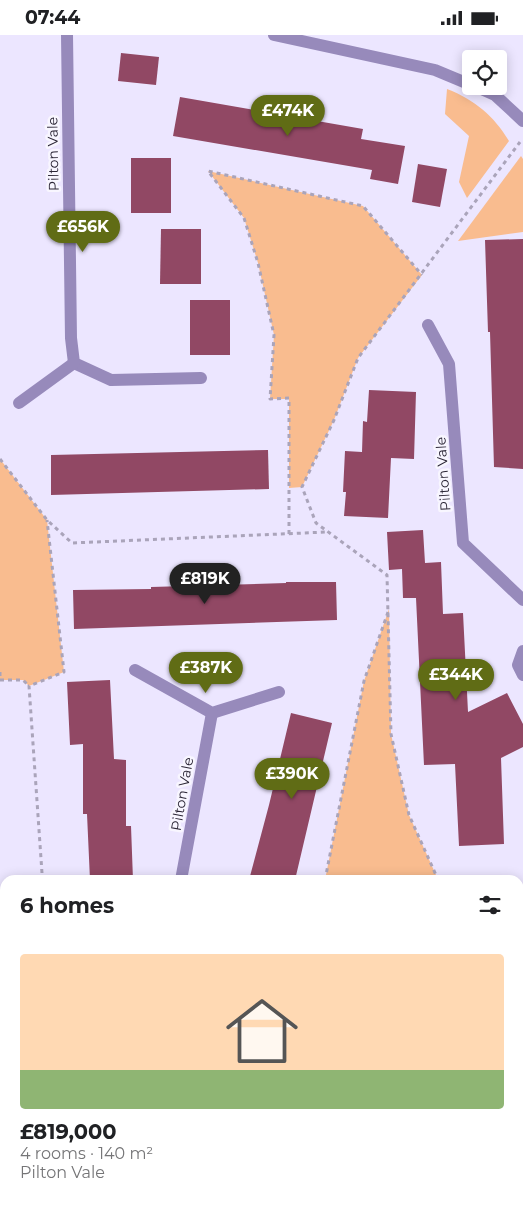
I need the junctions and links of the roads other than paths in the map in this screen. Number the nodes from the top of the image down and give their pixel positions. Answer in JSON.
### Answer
{"nodes":[{"id":1,"x":67,"y":35,"type":"edge"},
{"id":2,"x":274,"y":35,"type":"edge"},
{"id":3,"x":462,"y":81,"type":"edge"},
{"id":4,"x":495,"y":95,"type":"edge"},
{"id":5,"x":523,"y":121,"type":"edge"},
{"id":6,"x":428,"y":325,"type":"dead end"},
{"id":7,"x":74,"y":363,"type":"junction"},
{"id":8,"x":201,"y":378,"type":"dead end"},
{"id":9,"x":19,"y":403,"type":"dead end"},
{"id":10,"x":523,"y":600,"type":"edge"},
{"id":11,"x":523,"y":651,"type":"edge"},
{"id":12,"x":135,"y":670,"type":"dead end"},
{"id":13,"x":523,"y":675,"type":"edge"},
{"id":14,"x":279,"y":693,"type":"dead end"},
{"id":15,"x":212,"y":713,"type":"junction"},
{"id":16,"x":182,"y":875,"type":"edge"}],
"edges":[{"from":1,"to":7,"type":"street","name":"Pilton Vale"},
{"from":2,"to":3,"type":"street"},
{"from":4,"to":5,"type":"street"},
{"from":6,"to":10,"type":"street","name":"Pilton Vale"},
{"from":7,"to":8,"type":"street"},
{"from":7,"to":9,"type":"street"},
{"from":11,"to":13,"type":"street"},
{"from":12,"to":15,"type":"street"},
{"from":14,"to":15,"type":"street"},
{"from":15,"to":16,"type":"street","name":"Pilton Vale"}]}
